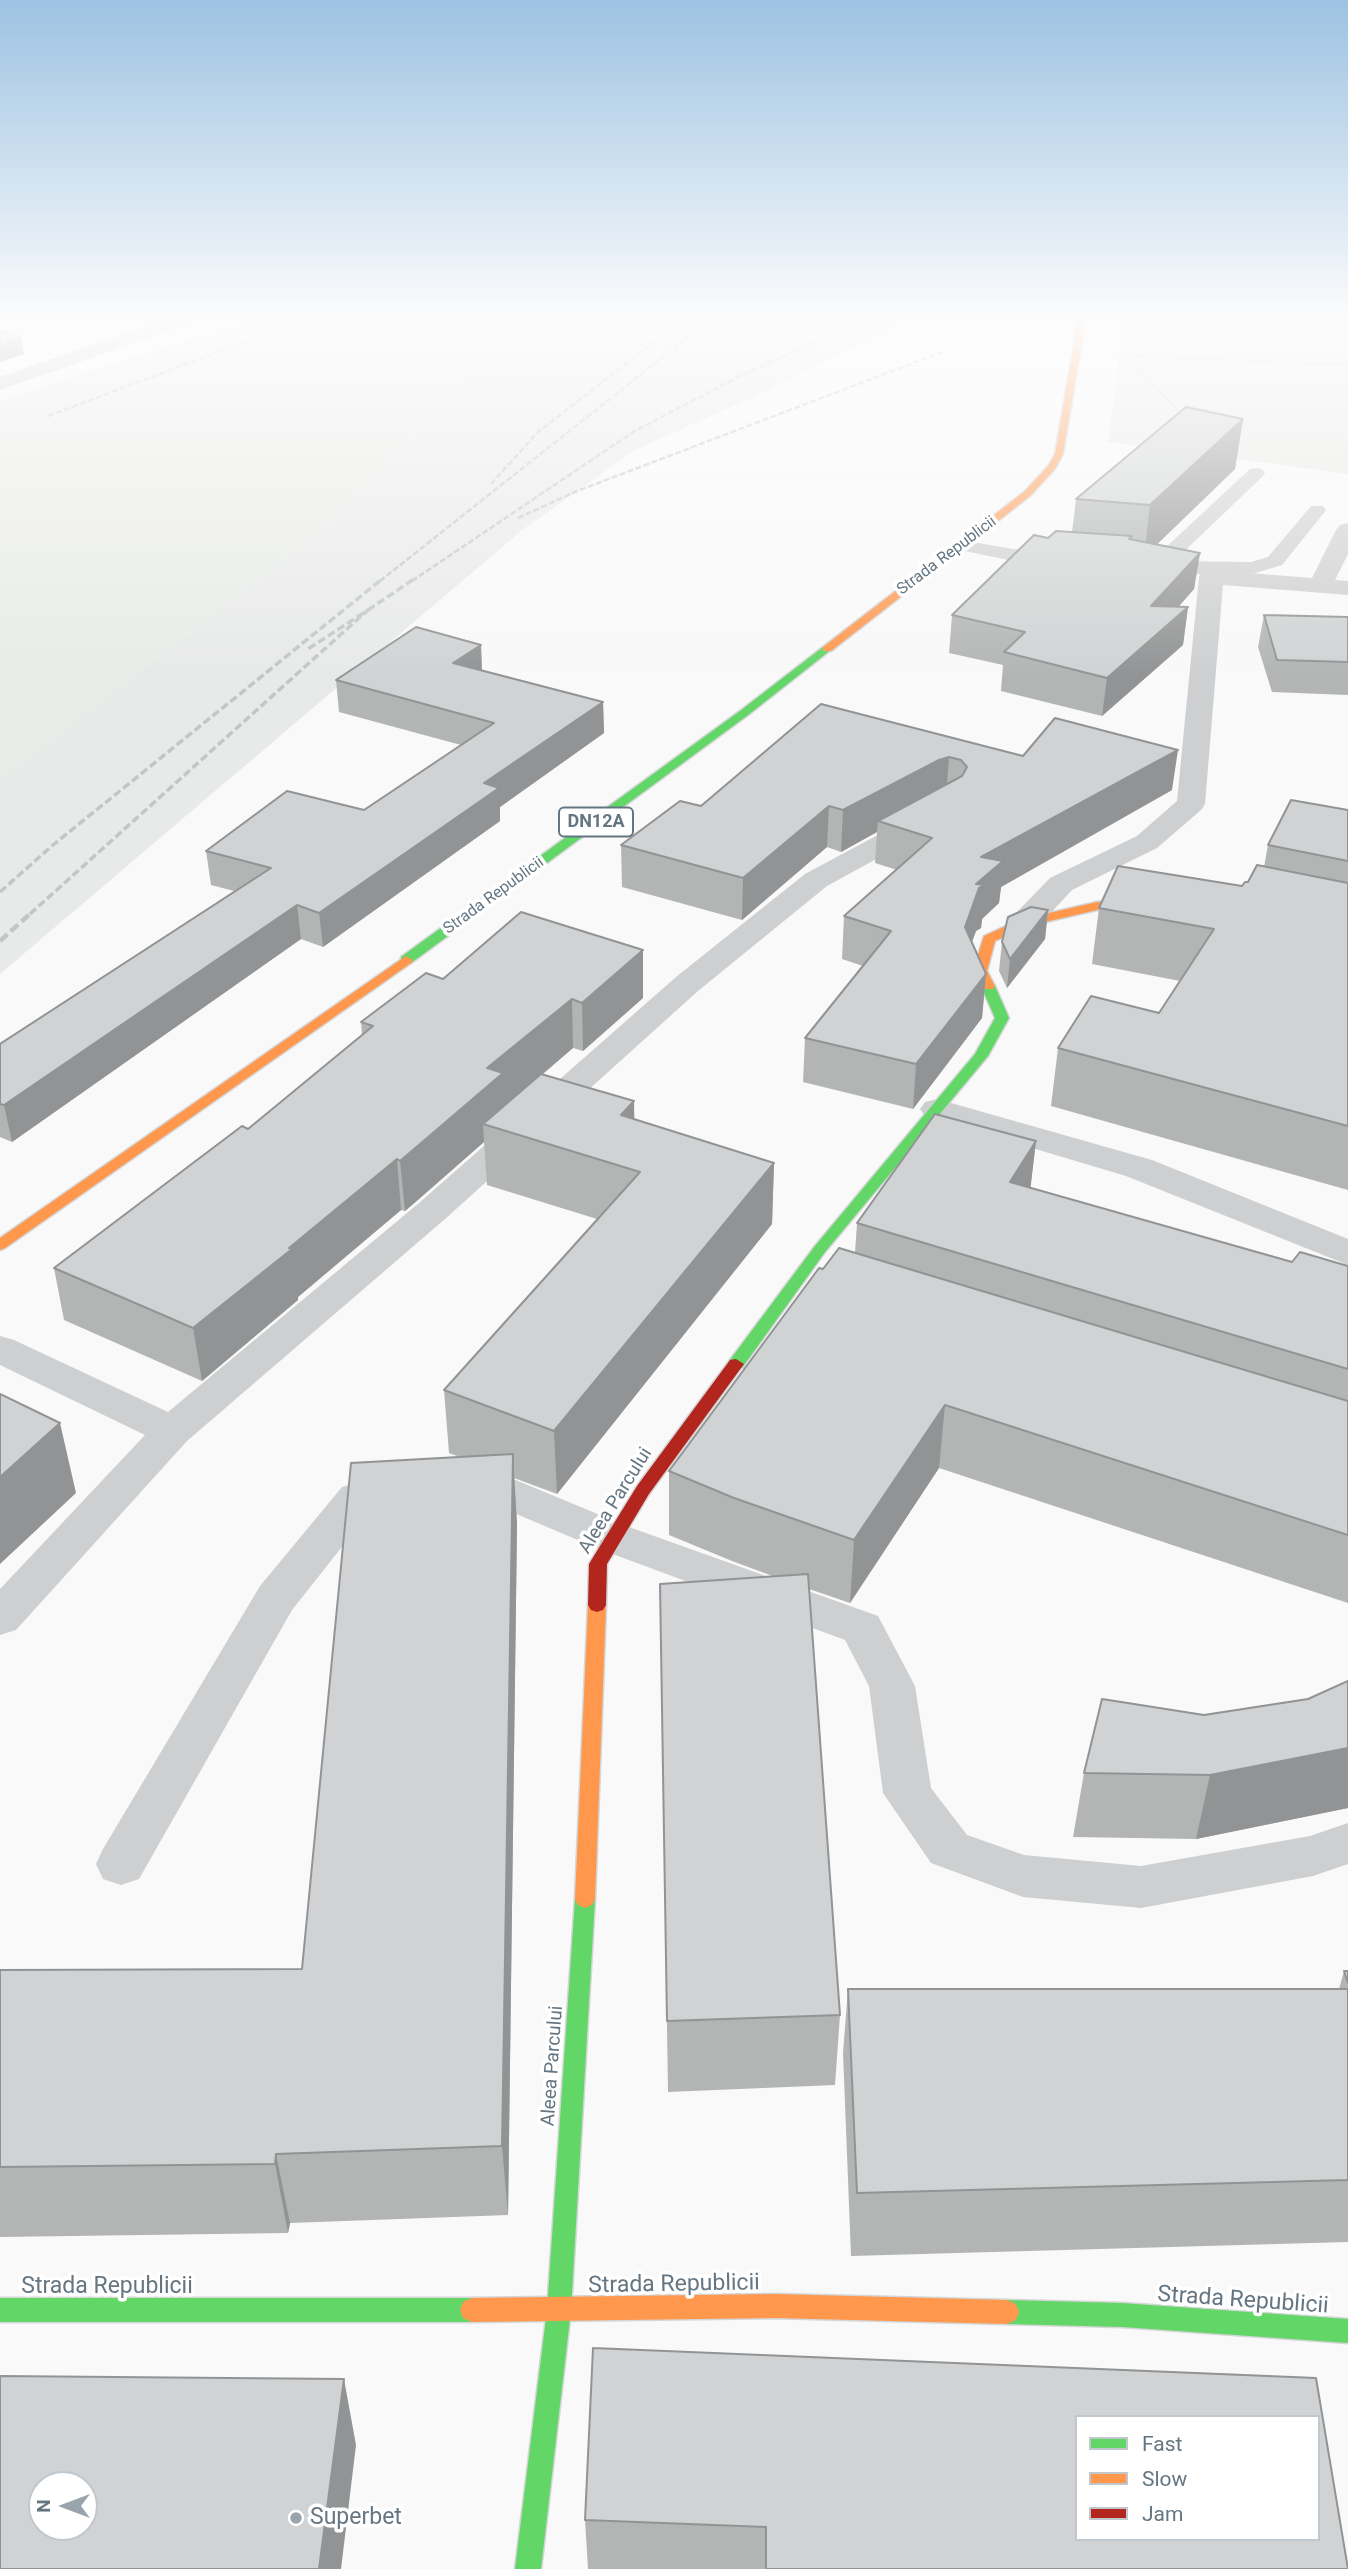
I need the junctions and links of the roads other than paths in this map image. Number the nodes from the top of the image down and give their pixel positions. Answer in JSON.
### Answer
{"nodes":[{"id":1,"x":1063,"y":439,"type":"edge"},
{"id":2,"x":1256,"y":473,"type":"dead end"},
{"id":3,"x":1317,"y":510,"type":"dead end"},
{"id":4,"x":1348,"y":530,"type":"edge"},
{"id":5,"x":961,"y":545,"type":"junction"},
{"id":6,"x":1067,"y":559,"type":"edge"},
{"id":7,"x":1133,"y":564,"type":"edge"},
{"id":8,"x":1158,"y":566,"type":"junction"},
{"id":9,"x":1212,"y":573,"type":"junction"},
{"id":10,"x":1320,"y":586,"type":"junction"},
{"id":11,"x":1348,"y":588,"type":"edge"},
{"id":12,"x":947,"y":809,"type":"edge"},
{"id":13,"x":1164,"y":900,"type":"edge"},
{"id":14,"x":1024,"y":923,"type":"junction"},
{"id":15,"x":937,"y":1109,"type":"junction"},
{"id":16,"x":0,"y":1245,"type":"edge"},
{"id":17,"x":1348,"y":1253,"type":"edge"},
{"id":18,"x":796,"y":1281,"type":"junction"},
{"id":19,"x":835,"y":1293,"type":"edge"},
{"id":20,"x":0,"y":1349,"type":"edge"},
{"id":21,"x":172,"y":1430,"type":"junction"},
{"id":22,"x":614,"y":1538,"type":"junction"},
{"id":23,"x":0,"y":1618,"type":"edge"},
{"id":24,"x":1348,"y":1843,"type":"edge"},
{"id":25,"x":121,"y":1864,"type":"dead end"},
{"id":26,"x":0,"y":2310,"type":"edge"},
{"id":27,"x":559,"y":2311,"type":"junction"},
{"id":28,"x":1348,"y":2331,"type":"edge"},
{"id":29,"x":528,"y":2569,"type":"edge"}],
"edges":[{"from":1,"to":5,"type":"main road","name":"Strada Republicii","number":"DN12A"},
{"from":2,"to":8,"type":"lane"},
{"from":3,"to":9,"type":"lane"},
{"from":4,"to":10,"type":"street"},
{"from":5,"to":6,"type":"lane"},
{"from":5,"to":16,"type":"main road","name":"Strada Republicii","number":"DN12A"},
{"from":7,"to":8,"type":"lane"},
{"from":8,"to":9,"type":"lane"},
{"from":9,"to":10,"type":"street"},
{"from":9,"to":14,"type":"street"},
{"from":10,"to":11,"type":"street"},
{"from":12,"to":21,"type":"street"},
{"from":13,"to":14,"type":"main road","name":"Aleea Parcului"},
{"from":14,"to":15,"type":"main road","name":"Aleea Parcului"},
{"from":15,"to":17,"type":"street"},
{"from":15,"to":18,"type":"main road","name":"Aleea Parcului"},
{"from":18,"to":19,"type":"street"},
{"from":18,"to":22,"type":"main road","name":"Aleea Parcului"},
{"from":20,"to":21,"type":"street"},
{"from":21,"to":23,"type":"street"},
{"from":22,"to":24,"type":"street"},
{"from":22,"to":25,"type":"street"},
{"from":22,"to":27,"type":"main road","name":"Aleea Parcului"},
{"from":26,"to":27,"type":"main road","name":"Strada Republicii"},
{"from":27,"to":28,"type":"main road","name":"Strada Republicii"},
{"from":27,"to":29,"type":"main road","name":"Aleea Parcului"}]}
